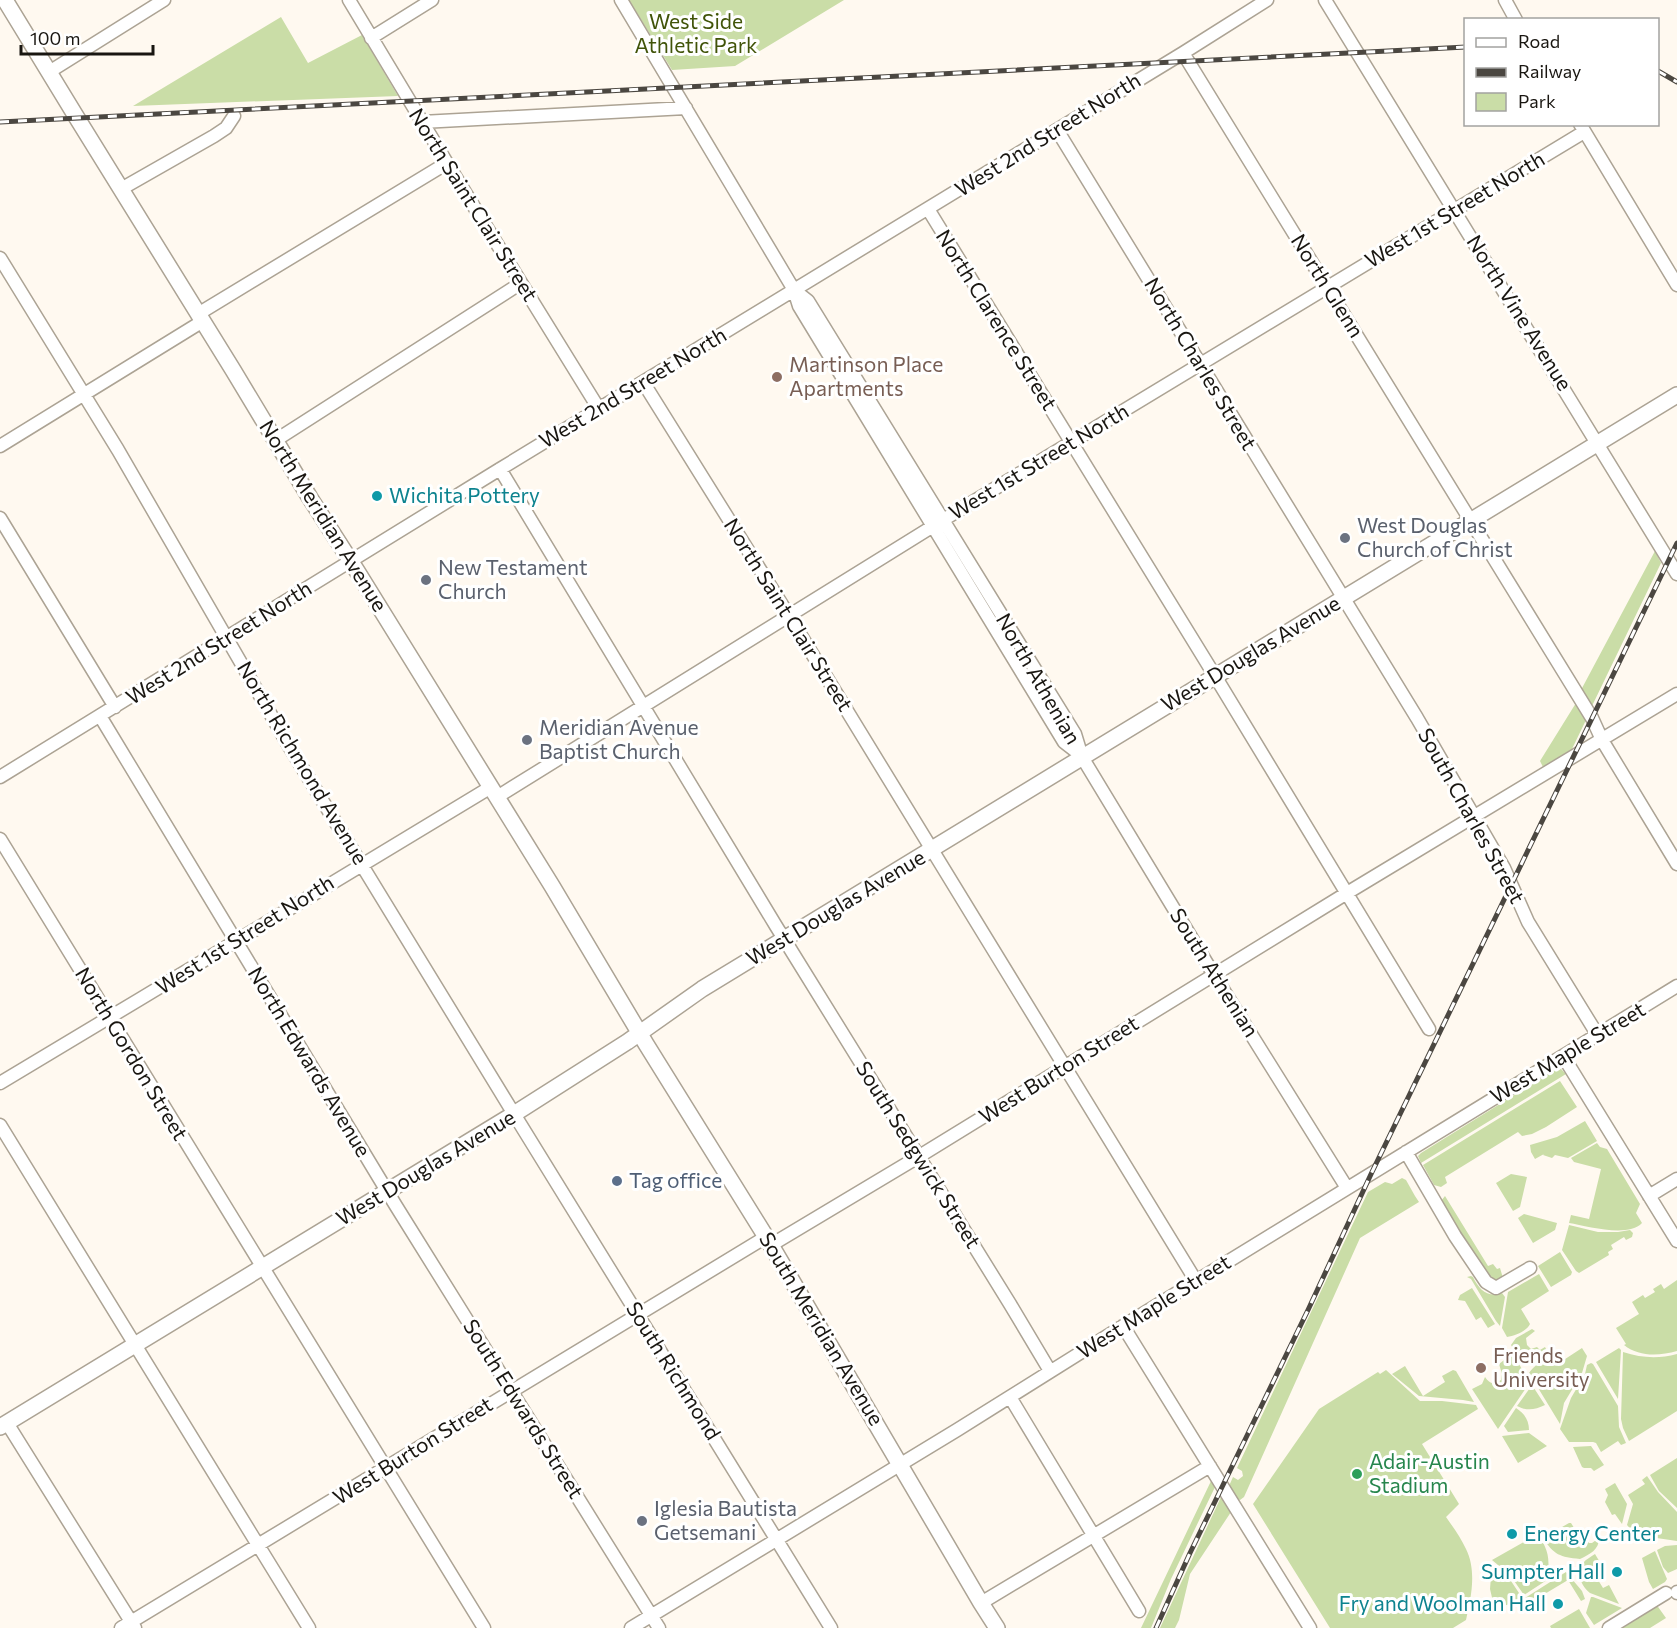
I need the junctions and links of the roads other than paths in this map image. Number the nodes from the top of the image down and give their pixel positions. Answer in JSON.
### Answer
{"nodes":[{"id":1,"x":5,"y":0,"type":"edge"},
{"id":2,"x":164,"y":0,"type":"edge"},
{"id":3,"x":349,"y":0,"type":"edge"},
{"id":4,"x":432,"y":0,"type":"edge"},
{"id":5,"x":621,"y":0,"type":"edge"},
{"id":6,"x":1267,"y":0,"type":"edge"},
{"id":7,"x":1325,"y":0,"type":"edge"},
{"id":8,"x":1504,"y":0,"type":"edge"},
{"id":9,"x":1515,"y":18,"type":"edge"},
{"id":10,"x":371,"y":38,"type":"junction"},
{"id":11,"x":1183,"y":53,"type":"junction"},
{"id":12,"x":49,"y":72,"type":"junction"},
{"id":13,"x":686,"y":108,"type":"junction"},
{"id":14,"x":234,"y":116,"type":"dead end"},
{"id":15,"x":422,"y":122,"type":"junction"},
{"id":16,"x":1582,"y":128,"type":"edge"},
{"id":17,"x":1057,"y":130,"type":"junction"},
{"id":18,"x":447,"y":163,"type":"junction"},
{"id":19,"x":121,"y":189,"type":"junction"},
{"id":20,"x":928,"y":209,"type":"junction"},
{"id":21,"x":1455,"y":210,"type":"junction"},
{"id":22,"x":0,"y":258,"type":"edge"},
{"id":23,"x":521,"y":283,"type":"junction"},
{"id":24,"x":1677,"y":285,"type":"edge"},
{"id":25,"x":1328,"y":286,"type":"junction"},
{"id":26,"x":794,"y":290,"type":"junction"},
{"id":27,"x":200,"y":317,"type":"junction"},
{"id":28,"x":1200,"y":364,"type":"junction"},
{"id":29,"x":643,"y":382,"type":"junction"},
{"id":30,"x":84,"y":395,"type":"junction"},
{"id":31,"x":1677,"y":395,"type":"edge"},
{"id":32,"x":599,"y":409,"type":"junction"},
{"id":33,"x":276,"y":440,"type":"junction"},
{"id":34,"x":1071,"y":442,"type":"junction"},
{"id":35,"x":1598,"y":443,"type":"junction"},
{"id":36,"x":0,"y":446,"type":"edge"},
{"id":37,"x":500,"y":469,"type":"junction"},
{"id":38,"x":0,"y":518,"type":"edge"},
{"id":39,"x":1470,"y":521,"type":"junction"},
{"id":40,"x":938,"y":524,"type":"junction"},
{"id":41,"x":350,"y":561,"type":"junction"},
{"id":42,"x":1677,"y":574,"type":"edge"},
{"id":43,"x":1342,"y":598,"type":"junction"},
{"id":44,"x":789,"y":616,"type":"junction"},
{"id":45,"x":227,"y":638,"type":"junction"},
{"id":46,"x":1215,"y":676,"type":"junction"},
{"id":47,"x":1677,"y":694,"type":"edge"},
{"id":48,"x":642,"y":706,"type":"junction"},
{"id":49,"x":115,"y":707,"type":"junction"},
{"id":50,"x":100,"y":716,"type":"junction"},
{"id":51,"x":1602,"y":740,"type":"junction"},
{"id":52,"x":1082,"y":757,"type":"junction"},
{"id":53,"x":1,"y":773,"type":"edge"},
{"id":54,"x":494,"y":792,"type":"junction"},
{"id":55,"x":1475,"y":817,"type":"junction"},
{"id":56,"x":0,"y":839,"type":"edge"},
{"id":57,"x":932,"y":849,"type":"junction"},
{"id":58,"x":362,"y":864,"type":"junction"},
{"id":59,"x":1677,"y":864,"type":"edge"},
{"id":60,"x":1347,"y":893,"type":"junction"},
{"id":61,"x":784,"y":939,"type":"junction"},
{"id":62,"x":236,"y":941,"type":"junction"},
{"id":63,"x":1214,"y":975,"type":"junction"},
{"id":64,"x":1677,"y":986,"type":"edge"},
{"id":65,"x":110,"y":1019,"type":"junction"},
{"id":66,"x":1429,"y":1029,"type":"dead end"},
{"id":67,"x":640,"y":1033,"type":"junction"},
{"id":68,"x":1597,"y":1034,"type":"junction"},
{"id":69,"x":1563,"y":1056,"type":"junction"},
{"id":70,"x":1065,"y":1066,"type":"junction"},
{"id":71,"x":0,"y":1083,"type":"edge"},
{"id":72,"x":514,"y":1114,"type":"junction"},
{"id":73,"x":0,"y":1125,"type":"edge"},
{"id":74,"x":1406,"y":1152,"type":"junction"},
{"id":75,"x":918,"y":1157,"type":"junction"},
{"id":76,"x":1677,"y":1179,"type":"edge"},
{"id":77,"x":1347,"y":1188,"type":"junction"},
{"id":78,"x":387,"y":1191,"type":"junction"},
{"id":79,"x":1649,"y":1196,"type":"junction"},
{"id":80,"x":769,"y":1241,"type":"junction"},
{"id":81,"x":1677,"y":1242,"type":"edge"},
{"id":82,"x":262,"y":1268,"type":"junction"},
{"id":83,"x":1530,"y":1268,"type":"dead end"},
{"id":84,"x":1196,"y":1281,"type":"junction"},
{"id":85,"x":638,"y":1315,"type":"junction"},
{"id":86,"x":1123,"y":1326,"type":"junction"},
{"id":87,"x":135,"y":1345,"type":"junction"},
{"id":88,"x":1050,"y":1371,"type":"junction"},
{"id":89,"x":511,"y":1391,"type":"junction"},
{"id":90,"x":1010,"y":1397,"type":"junction"},
{"id":91,"x":4,"y":1425,"type":"edge"},
{"id":92,"x":901,"y":1465,"type":"junction"},
{"id":93,"x":1210,"y":1466,"type":"junction"},
{"id":94,"x":386,"y":1468,"type":"junction"},
{"id":95,"x":1093,"y":1535,"type":"junction"},
{"id":96,"x":777,"y":1540,"type":"junction"},
{"id":97,"x":258,"y":1546,"type":"junction"},
{"id":98,"x":1674,"y":1593,"type":"edge"},
{"id":99,"x":981,"y":1603,"type":"junction"},
{"id":100,"x":1139,"y":1611,"type":"dead end"},
{"id":101,"x":651,"y":1616,"type":"junction"},
{"id":102,"x":129,"y":1626,"type":"edge"},
{"id":103,"x":309,"y":1628,"type":"edge"},
{"id":104,"x":484,"y":1628,"type":"edge"},
{"id":105,"x":631,"y":1628,"type":"edge"},
{"id":106,"x":659,"y":1628,"type":"edge"},
{"id":107,"x":831,"y":1628,"type":"edge"},
{"id":108,"x":997,"y":1628,"type":"edge"},
{"id":109,"x":1310,"y":1628,"type":"edge"},
{"id":110,"x":1609,"y":1628,"type":"edge"}],
"edges":[{"from":1,"to":12,"type":"main road","name":"North Meridian Avenue"},
{"from":2,"to":12,"type":"street"},
{"from":3,"to":10,"type":"street","name":"North Saint Clair Street"},
{"from":4,"to":10,"type":"street"},
{"from":5,"to":13,"type":"street","name":"North Athenian"},
{"from":6,"to":11,"type":"street","name":"West 2nd Street North"},
{"from":7,"to":21,"type":"street","name":"North Vine Avenue"},
{"from":8,"to":9,"type":"street"},
{"from":10,"to":15,"type":"street","name":"North Saint Clair Street"},
{"from":11,"to":17,"type":"street","name":"West 2nd Street North"},
{"from":11,"to":25,"type":"street","name":"North Glenn"},
{"from":12,"to":19,"type":"main road","name":"North Meridian Avenue"},
{"from":13,"to":15,"type":"street"},
{"from":13,"to":26,"type":"street","name":"North Athenian"},
{"from":14,"to":19,"type":"street"},
{"from":15,"to":18,"type":"street","name":"North Saint Clair Street"},
{"from":16,"to":21,"type":"street","name":"West 1st Street North"},
{"from":16,"to":24,"type":"street"},
{"from":17,"to":20,"type":"street","name":"West 2nd Street North"},
{"from":17,"to":28,"type":"street","name":"North Charles Street"},
{"from":18,"to":23,"type":"street","name":"North Saint Clair Street"},
{"from":18,"to":27,"type":"street"},
{"from":19,"to":27,"type":"main road","name":"North Meridian Avenue"},
{"from":20,"to":26,"type":"street","name":"West 2nd Street North"},
{"from":20,"to":34,"type":"street","name":"North Clarence Street"},
{"from":21,"to":25,"type":"street","name":"West 1st Street North"},
{"from":21,"to":35,"type":"street","name":"North Vine Avenue"},
{"from":22,"to":30,"type":"street","name":"North Richmond Avenue"},
{"from":23,"to":32,"type":"street","name":"North Saint Clair Street"},
{"from":23,"to":33,"type":"street"},
{"from":25,"to":28,"type":"street","name":"West 1st Street North"},
{"from":25,"to":39,"type":"street","name":"North Glenn"},
{"from":26,"to":29,"type":"street","name":"West 2nd Street North"},
{"from":26,"to":40,"type":"street","name":"North Athenian"},
{"from":27,"to":30,"type":"street"},
{"from":27,"to":33,"type":"main road","name":"North Meridian Avenue"},
{"from":28,"to":34,"type":"street","name":"West 1st Street North"},
{"from":28,"to":43,"type":"street","name":"North Charles Street"},
{"from":29,"to":32,"type":"street","name":"West 2nd Street North"},
{"from":29,"to":44,"type":"street","name":"North Saint Clair Street"},
{"from":30,"to":36,"type":"street"},
{"from":30,"to":45,"type":"street","name":"North Richmond Avenue"},
{"from":31,"to":35,"type":"main road","name":"West Douglas Avenue"},
{"from":32,"to":37,"type":"street","name":"West 2nd Street North"},
{"from":33,"to":41,"type":"main road","name":"North Meridian Avenue"},
{"from":34,"to":40,"type":"street","name":"West 1st Street North"},
{"from":34,"to":46,"type":"street","name":"North Clarence Street"},
{"from":35,"to":39,"type":"main road","name":"West Douglas Avenue"},
{"from":35,"to":42,"type":"street","name":"North Vine Avenue"},
{"from":37,"to":41,"type":"street","name":"West 2nd Street North"},
{"from":37,"to":48,"type":"street","name":"South Sedgwick Street"},
{"from":38,"to":49,"type":"street"},
{"from":39,"to":43,"type":"main road","name":"West Douglas Avenue"},
{"from":39,"to":51,"type":"street","name":"North Glenn"},
{"from":40,"to":44,"type":"street","name":"West 1st Street North"},
{"from":40,"to":52,"type":"street","name":"North Athenian"},
{"from":41,"to":45,"type":"street","name":"West 2nd Street North"},
{"from":41,"to":54,"type":"main road","name":"North Meridian Avenue"},
{"from":43,"to":46,"type":"main road","name":"West Douglas Avenue"},
{"from":43,"to":55,"type":"street","name":"South Charles Street"},
{"from":44,"to":48,"type":"street","name":"West 1st Street North"},
{"from":44,"to":57,"type":"street","name":"North Saint Clair Street"},
{"from":45,"to":49,"type":"street","name":"West 2nd Street North"},
{"from":45,"to":58,"type":"street","name":"North Richmond Avenue"},
{"from":46,"to":52,"type":"main road","name":"West Douglas Avenue"},
{"from":46,"to":60,"type":"street","name":"North Clarence Street"},
{"from":47,"to":51,"type":"street","name":"West Burton Street"},
{"from":48,"to":54,"type":"street","name":"West 1st Street North"},
{"from":48,"to":61,"type":"street","name":"South Sedgwick Street"},
{"from":49,"to":50,"type":"street","name":"West 2nd Street North"},
{"from":50,"to":53,"type":"street","name":"West 2nd Street North"},
{"from":50,"to":62,"type":"street","name":"North Edwards Avenue"},
{"from":51,"to":55,"type":"street","name":"West Burton Street"},
{"from":51,"to":59,"type":"street","name":"North Glenn"},
{"from":52,"to":57,"type":"main road","name":"West Douglas Avenue"},
{"from":52,"to":63,"type":"street","name":"South Athenian"},
{"from":54,"to":58,"type":"street","name":"West 1st Street North"},
{"from":54,"to":67,"type":"main road","name":"North Meridian Avenue"},
{"from":55,"to":60,"type":"street","name":"West Burton Street"},
{"from":55,"to":68,"type":"street","name":"South Charles Street"},
{"from":56,"to":65,"type":"street","name":"North Gordon Street"},
{"from":57,"to":61,"type":"main road","name":"West Douglas Avenue"},
{"from":57,"to":70,"type":"street","name":"North Saint Clair Street"},
{"from":58,"to":62,"type":"street","name":"West 1st Street North"},
{"from":58,"to":72,"type":"street","name":"North Richmond Avenue"},
{"from":60,"to":63,"type":"street","name":"West Burton Street"},
{"from":60,"to":66,"type":"street","name":"North Clarence Street"},
{"from":61,"to":67,"type":"main road","name":"West Douglas Avenue"},
{"from":61,"to":75,"type":"street","name":"South Sedgwick Street"},
{"from":62,"to":65,"type":"street","name":"West 1st Street North"},
{"from":62,"to":78,"type":"street","name":"North Edwards Avenue"},
{"from":63,"to":70,"type":"street","name":"West Burton Street"},
{"from":63,"to":77,"type":"street","name":"South Athenian"},
{"from":64,"to":68,"type":"street","name":"West Maple Street"},
{"from":65,"to":71,"type":"street","name":"West 1st Street North"},
{"from":65,"to":82,"type":"street","name":"North Gordon Street"},
{"from":67,"to":72,"type":"main road","name":"West Douglas Avenue"},
{"from":67,"to":80,"type":"main road","name":"South Meridian Avenue"},
{"from":68,"to":69,"type":"street","name":"West Maple Street"},
{"from":69,"to":74,"type":"street","name":"West Maple Street"},
{"from":69,"to":79,"type":"street"},
{"from":70,"to":75,"type":"street","name":"West Burton Street"},
{"from":70,"to":84,"type":"street","name":"North Saint Clair Street"},
{"from":72,"to":78,"type":"main road","name":"West Douglas Avenue"},
{"from":72,"to":85,"type":"street","name":"South Richmond"},
{"from":73,"to":87,"type":"street"},
{"from":74,"to":77,"type":"street","name":"West Maple Street"},
{"from":74,"to":83,"type":"street"},
{"from":75,"to":80,"type":"street","name":"West Burton Street"},
{"from":75,"to":88,"type":"street","name":"South Sedgwick Street"},
{"from":76,"to":79,"type":"street"},
{"from":77,"to":84,"type":"street","name":"West Maple Street"},
{"from":78,"to":82,"type":"main road","name":"West Douglas Avenue"},
{"from":78,"to":89,"type":"street","name":"South Edwards Street"},
{"from":79,"to":81,"type":"street"},
{"from":80,"to":85,"type":"street","name":"West Burton Street"},
{"from":80,"to":92,"type":"main road","name":"South Meridian Avenue"},
{"from":82,"to":87,"type":"main road","name":"West Douglas Avenue"},
{"from":82,"to":94,"type":"street","name":"North Gordon Street"},
{"from":84,"to":86,"type":"street","name":"West Maple Street"},
{"from":85,"to":89,"type":"street","name":"West Burton Street"},
{"from":85,"to":96,"type":"street","name":"South Richmond"},
{"from":86,"to":88,"type":"street","name":"West Maple Street"},
{"from":86,"to":93,"type":"street"},
{"from":87,"to":91,"type":"main road","name":"West Douglas Avenue"},
{"from":87,"to":97,"type":"street"},
{"from":88,"to":90,"type":"street","name":"West Maple Street"},
{"from":89,"to":94,"type":"street","name":"West Burton Street"},
{"from":89,"to":101,"type":"street","name":"South Edwards Street"},
{"from":90,"to":92,"type":"street","name":"West Maple Street"},
{"from":90,"to":95,"type":"street"},
{"from":91,"to":102,"type":"street"},
{"from":92,"to":96,"type":"street","name":"West Maple Street"},
{"from":92,"to":99,"type":"main road","name":"South Meridian Avenue"},
{"from":93,"to":95,"type":"street"},
{"from":93,"to":109,"type":"street"},
{"from":94,"to":97,"type":"street","name":"West Burton Street"},
{"from":94,"to":104,"type":"street","name":"North Gordon Street"},
{"from":95,"to":99,"type":"street"},
{"from":95,"to":100,"type":"street"},
{"from":96,"to":101,"type":"street","name":"West Maple Street"},
{"from":96,"to":107,"type":"street","name":"South Richmond"},
{"from":97,"to":102,"type":"street","name":"West Burton Street"},
{"from":97,"to":103,"type":"street"},
{"from":98,"to":110,"type":"street"},
{"from":99,"to":108,"type":"main road","name":"South Meridian Avenue"},
{"from":101,"to":105,"type":"street","name":"West Maple Street"},
{"from":101,"to":106,"type":"street","name":"South Edwards Street"}]}
